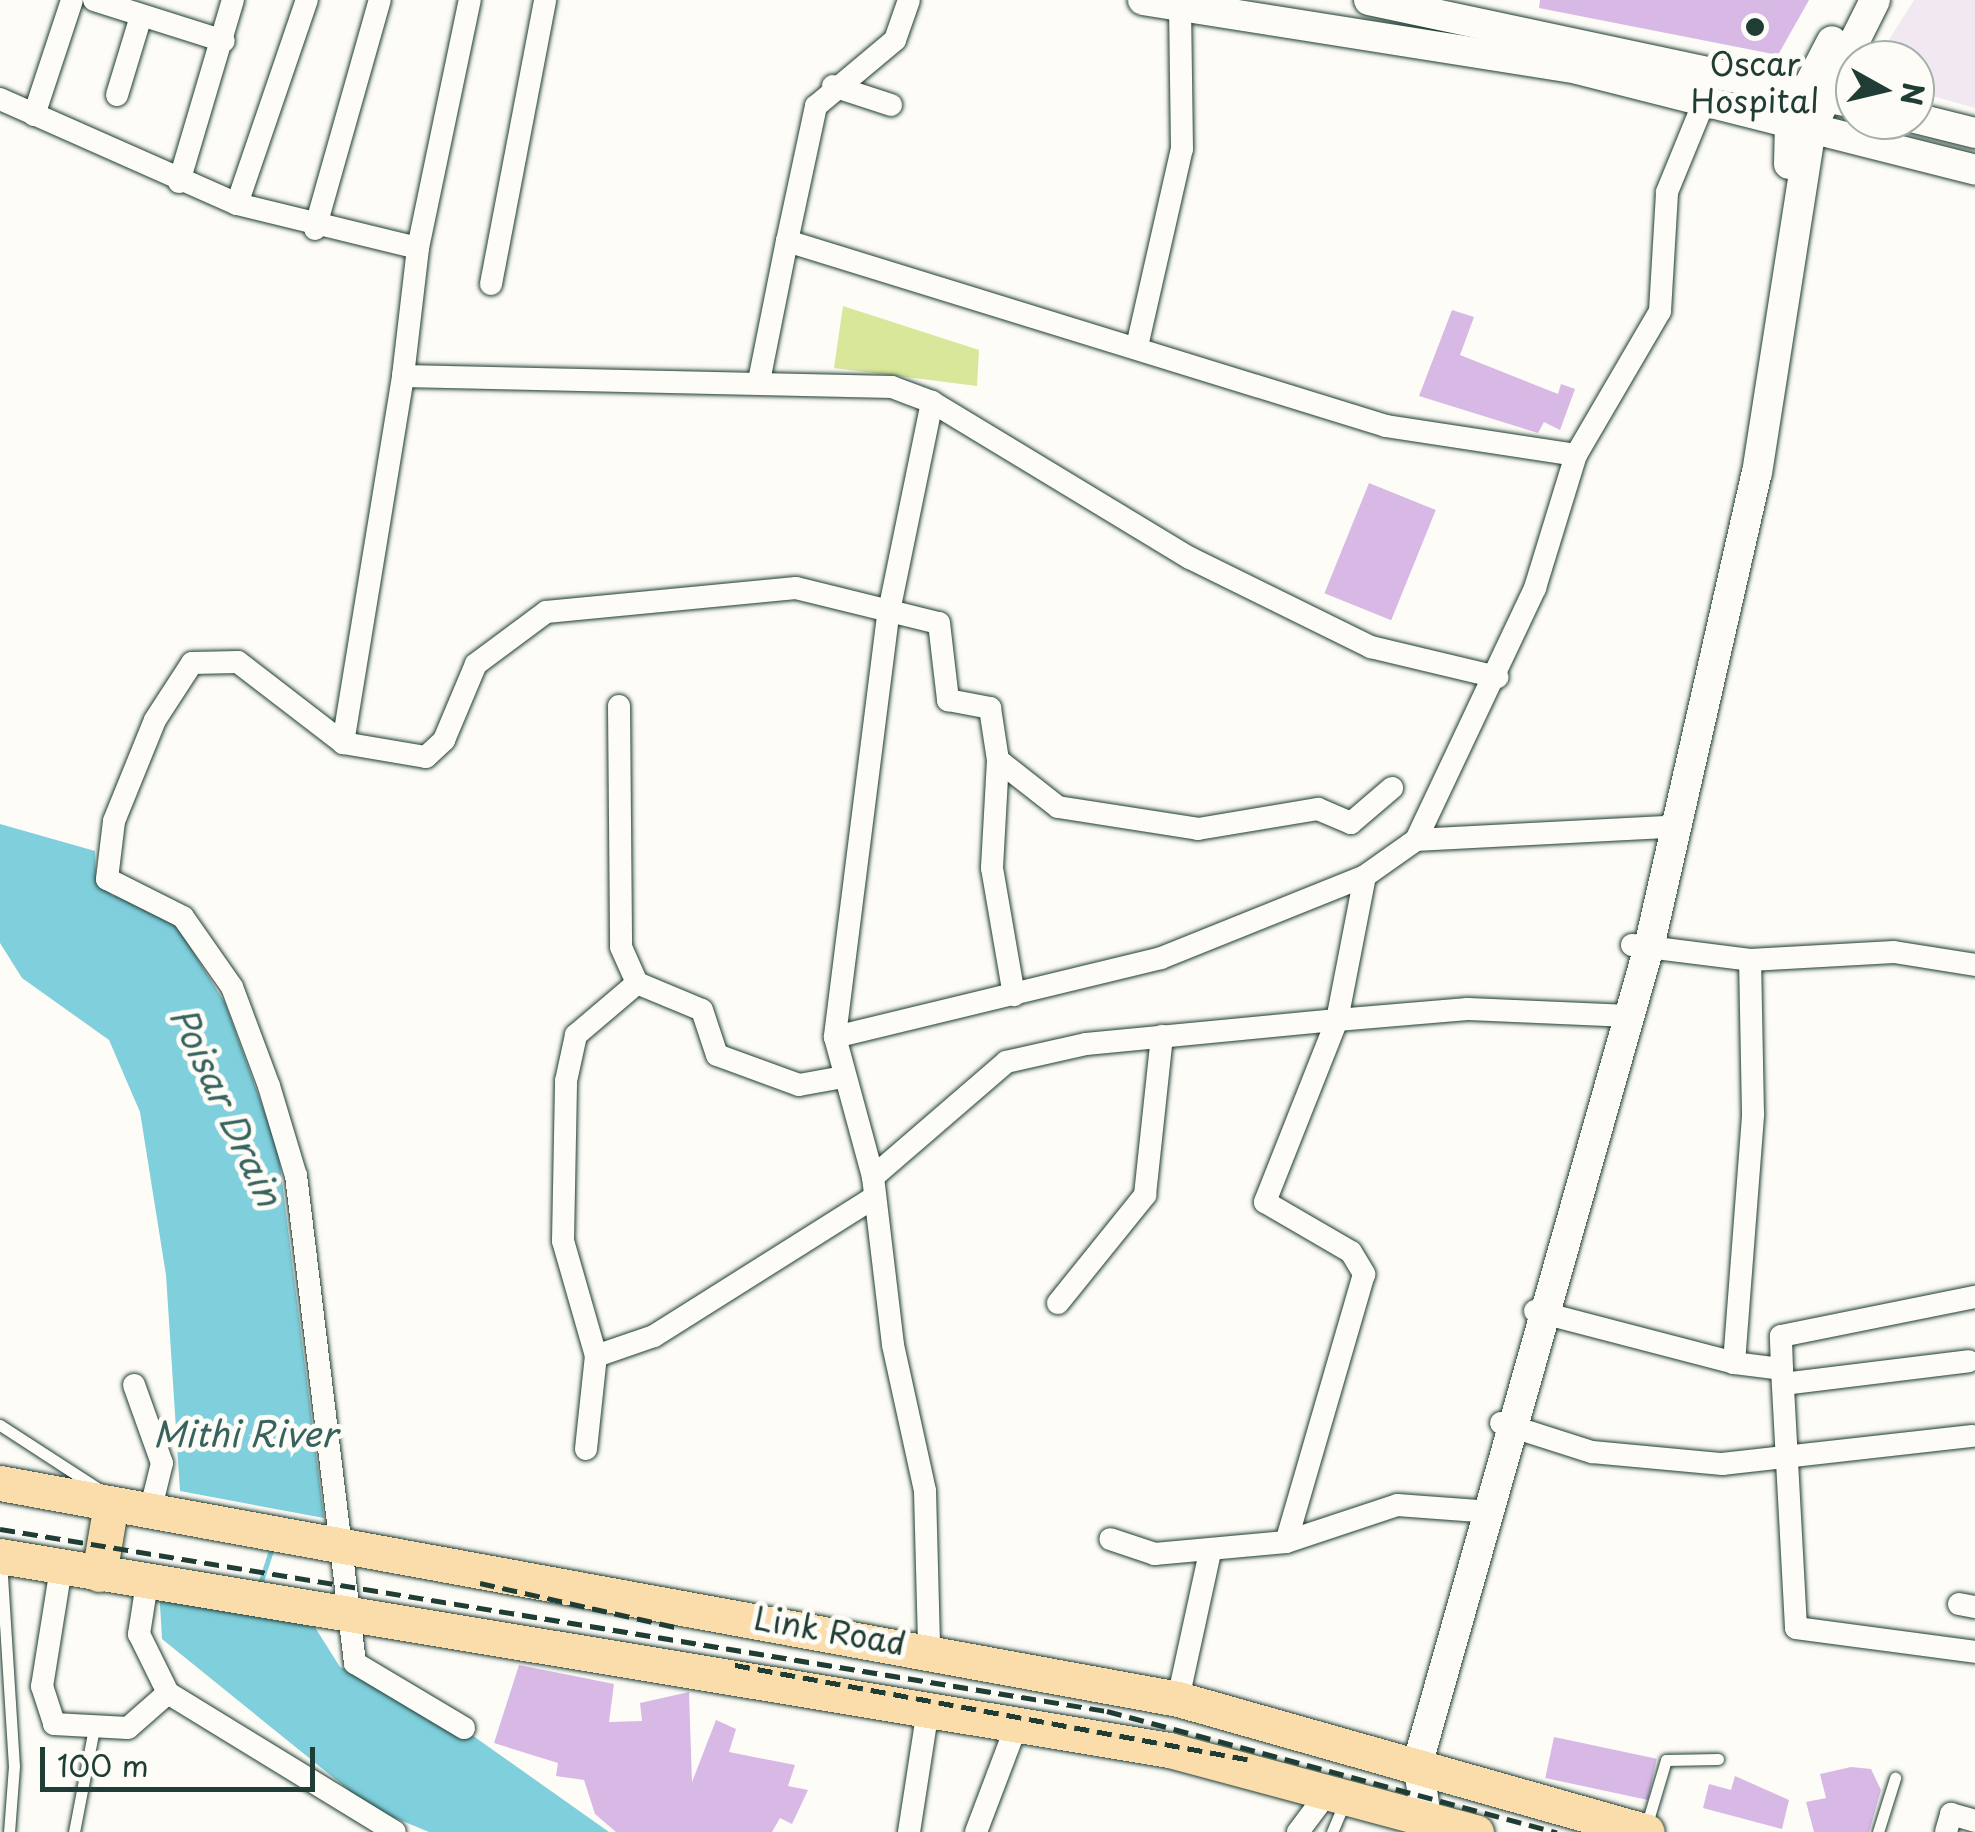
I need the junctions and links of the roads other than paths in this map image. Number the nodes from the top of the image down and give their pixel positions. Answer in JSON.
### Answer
{"nodes":[{"id":1,"x":72,"y":0,"type":"edge"},
{"id":2,"x":94,"y":0,"type":"edge"},
{"id":3,"x":233,"y":0,"type":"edge"},
{"id":4,"x":307,"y":0,"type":"edge"},
{"id":5,"x":380,"y":0,"type":"edge"},
{"id":6,"x":470,"y":0,"type":"edge"},
{"id":7,"x":545,"y":0,"type":"edge"},
{"id":8,"x":910,"y":0,"type":"edge"},
{"id":9,"x":1143,"y":0,"type":"edge"},
{"id":10,"x":1370,"y":0,"type":"edge"},
{"id":11,"x":1857,"y":0,"type":"edge"},
{"id":12,"x":1875,"y":0,"type":"edge"},
{"id":13,"x":1180,"y":4,"type":"edge"},
{"id":14,"x":1481,"y":9,"type":"edge"},
{"id":15,"x":141,"y":16,"type":"junction"},
{"id":16,"x":224,"y":41,"type":"junction"},
{"id":17,"x":1474,"y":52,"type":"junction"},
{"id":18,"x":828,"y":91,"type":"junction"},
{"id":19,"x":1813,"y":93,"type":"junction"},
{"id":20,"x":117,"y":96,"type":"dead end"},
{"id":21,"x":1706,"y":97,"type":"junction"},
{"id":22,"x":1835,"y":98,"type":"edge"},
{"id":23,"x":0,"y":99,"type":"edge"},
{"id":24,"x":887,"y":108,"type":"dead end"},
{"id":25,"x":34,"y":115,"type":"junction"},
{"id":26,"x":1935,"y":123,"type":"edge"},
{"id":27,"x":1800,"y":125,"type":"junction"},
{"id":28,"x":1975,"y":133,"type":"edge"},
{"id":29,"x":1975,"y":170,"type":"edge"},
{"id":30,"x":179,"y":182,"type":"junction"},
{"id":31,"x":237,"y":204,"type":"junction"},
{"id":32,"x":315,"y":229,"type":"junction"},
{"id":33,"x":787,"y":241,"type":"junction"},
{"id":34,"x":418,"y":248,"type":"junction"},
{"id":35,"x":491,"y":284,"type":"dead end"},
{"id":36,"x":1138,"y":342,"type":"junction"},
{"id":37,"x":404,"y":376,"type":"junction"},
{"id":38,"x":759,"y":380,"type":"junction"},
{"id":39,"x":932,"y":402,"type":"junction"},
{"id":40,"x":1576,"y":455,"type":"junction"},
{"id":41,"x":888,"y":616,"type":"junction"},
{"id":42,"x":1497,"y":677,"type":"junction"},
{"id":43,"x":619,"y":706,"type":"dead end"},
{"id":44,"x":342,"y":743,"type":"junction"},
{"id":45,"x":998,"y":760,"type":"junction"},
{"id":46,"x":1685,"y":764,"type":"junction"},
{"id":47,"x":1392,"y":788,"type":"dead end"},
{"id":48,"x":1664,"y":827,"type":"junction"},
{"id":49,"x":1416,"y":840,"type":"junction"},
{"id":50,"x":1658,"y":874,"type":"junction"},
{"id":51,"x":1364,"y":876,"type":"junction"},
{"id":52,"x":1641,"y":946,"type":"junction"},
{"id":53,"x":1750,"y":960,"type":"junction"},
{"id":54,"x":1975,"y":965,"type":"edge"},
{"id":55,"x":636,"y":983,"type":"junction"},
{"id":56,"x":1014,"y":995,"type":"junction"},
{"id":57,"x":1623,"y":1014,"type":"junction"},
{"id":58,"x":1336,"y":1020,"type":"junction"},
{"id":59,"x":1162,"y":1036,"type":"junction"},
{"id":60,"x":835,"y":1037,"type":"junction"},
{"id":61,"x":842,"y":1077,"type":"junction"},
{"id":62,"x":873,"y":1188,"type":"junction"},
{"id":63,"x":1975,"y":1298,"type":"edge"},
{"id":64,"x":1058,"y":1302,"type":"dead end"},
{"id":65,"x":1542,"y":1314,"type":"junction"},
{"id":66,"x":596,"y":1356,"type":"junction"},
{"id":67,"x":1969,"y":1361,"type":"dead end"},
{"id":68,"x":1734,"y":1364,"type":"junction"},
{"id":69,"x":1783,"y":1376,"type":"junction"},
{"id":70,"x":134,"y":1385,"type":"dead end"},
{"id":71,"x":0,"y":1425,"type":"edge"},
{"id":72,"x":1509,"y":1425,"type":"junction"},
{"id":73,"x":1972,"y":1436,"type":"dead end"},
{"id":74,"x":586,"y":1449,"type":"dead end"},
{"id":75,"x":1792,"y":1460,"type":"junction"},
{"id":76,"x":0,"y":1483,"type":"edge"},
{"id":77,"x":1485,"y":1509,"type":"junction"},
{"id":78,"x":139,"y":1510,"type":"junction"},
{"id":79,"x":1110,"y":1539,"type":"dead end"},
{"id":80,"x":1286,"y":1542,"type":"junction"},
{"id":81,"x":341,"y":1548,"type":"junction"},
{"id":82,"x":1210,"y":1552,"type":"junction"},
{"id":83,"x":0,"y":1556,"type":"edge"},
{"id":84,"x":61,"y":1568,"type":"junction"},
{"id":85,"x":99,"y":1574,"type":"junction"},
{"id":86,"x":154,"y":1584,"type":"junction"},
{"id":87,"x":340,"y":1614,"type":"junction"},
{"id":88,"x":928,"y":1646,"type":"junction"},
{"id":89,"x":1975,"y":1652,"type":"edge"},
{"id":90,"x":168,"y":1694,"type":"junction"},
{"id":91,"x":1178,"y":1699,"type":"junction"},
{"id":92,"x":936,"y":1710,"type":"junction"},
{"id":93,"x":1016,"y":1724,"type":"junction"},
{"id":94,"x":94,"y":1728,"type":"junction"},
{"id":95,"x":464,"y":1728,"type":"dead end"},
{"id":96,"x":1718,"y":1759,"type":"dead end"},
{"id":97,"x":1418,"y":1762,"type":"junction"},
{"id":98,"x":1895,"y":1778,"type":"dead end"},
{"id":99,"x":1340,"y":1790,"type":"junction"},
{"id":100,"x":1975,"y":1821,"type":"edge"},
{"id":101,"x":1426,"y":1823,"type":"edge"},
{"id":102,"x":1302,"y":1831,"type":"edge"},
{"id":103,"x":9,"y":1832,"type":"edge"},
{"id":104,"x":74,"y":1832,"type":"edge"},
{"id":105,"x":395,"y":1832,"type":"edge"},
{"id":106,"x":909,"y":1832,"type":"edge"},
{"id":107,"x":918,"y":1832,"type":"edge"},
{"id":108,"x":976,"y":1832,"type":"edge"},
{"id":109,"x":1332,"y":1832,"type":"edge"},
{"id":110,"x":1476,"y":1832,"type":"edge"},
{"id":111,"x":1646,"y":1832,"type":"edge"},
{"id":112,"x":1878,"y":1832,"type":"edge"},
{"id":113,"x":1946,"y":1832,"type":"edge"}],
"edges":[{"from":1,"to":25,"type":"street"},
{"from":2,"to":15,"type":"street"},
{"from":3,"to":16,"type":"street"},
{"from":4,"to":31,"type":"street"},
{"from":5,"to":32,"type":"street"},
{"from":6,"to":34,"type":"street"},
{"from":7,"to":35,"type":"street"},
{"from":8,"to":18,"type":"street"},
{"from":9,"to":13,"type":"street"},
{"from":10,"to":14,"type":"street"},
{"from":11,"to":19,"type":"street"},
{"from":12,"to":19,"type":"street"},
{"from":13,"to":17,"type":"street"},
{"from":13,"to":36,"type":"street"},
{"from":14,"to":17,"type":"street"},
{"from":14,"to":19,"type":"street"},
{"from":15,"to":16,"type":"street"},
{"from":15,"to":20,"type":"street"},
{"from":16,"to":30,"type":"street"},
{"from":17,"to":21,"type":"street"},
{"from":18,"to":24,"type":"street"},
{"from":18,"to":33,"type":"street"},
{"from":19,"to":22,"type":"street"},
{"from":19,"to":27,"type":"street"},
{"from":21,"to":27,"type":"street"},
{"from":21,"to":40,"type":"street"},
{"from":23,"to":25,"type":"street"},
{"from":25,"to":30,"type":"street"},
{"from":26,"to":28,"type":"street"},
{"from":27,"to":29,"type":"street"},
{"from":27,"to":46,"type":"street"},
{"from":30,"to":31,"type":"street"},
{"from":31,"to":32,"type":"street"},
{"from":32,"to":34,"type":"street"},
{"from":33,"to":36,"type":"street"},
{"from":33,"to":38,"type":"street"},
{"from":34,"to":37,"type":"street"},
{"from":36,"to":40,"type":"street"},
{"from":37,"to":38,"type":"street"},
{"from":37,"to":44,"type":"street"},
{"from":38,"to":39,"type":"street"},
{"from":39,"to":41,"type":"street"},
{"from":39,"to":42,"type":"street"},
{"from":40,"to":42,"type":"street"},
{"from":41,"to":44,"type":"street"},
{"from":41,"to":45,"type":"street"},
{"from":41,"to":60,"type":"street"},
{"from":42,"to":49,"type":"street"},
{"from":43,"to":55,"type":"street"},
{"from":44,"to":81,"type":"street"},
{"from":45,"to":47,"type":"street"},
{"from":45,"to":56,"type":"street"},
{"from":46,"to":48,"type":"street"},
{"from":46,"to":50,"type":"street"},
{"from":48,"to":49,"type":"street"},
{"from":48,"to":50,"type":"street"},
{"from":49,"to":51,"type":"street"},
{"from":50,"to":52,"type":"street"},
{"from":51,"to":56,"type":"street"},
{"from":51,"to":58,"type":"street"},
{"from":52,"to":53,"type":"street"},
{"from":52,"to":57,"type":"street"},
{"from":53,"to":54,"type":"street"},
{"from":53,"to":68,"type":"street"},
{"from":55,"to":61,"type":"street"},
{"from":55,"to":66,"type":"street"},
{"from":56,"to":60,"type":"street"},
{"from":57,"to":58,"type":"street"},
{"from":57,"to":65,"type":"street"},
{"from":58,"to":59,"type":"street"},
{"from":58,"to":80,"type":"street"},
{"from":59,"to":62,"type":"street"},
{"from":59,"to":64,"type":"street"},
{"from":60,"to":61,"type":"street"},
{"from":61,"to":62,"type":"street"},
{"from":62,"to":66,"type":"street"},
{"from":62,"to":88,"type":"street"},
{"from":63,"to":69,"type":"street"},
{"from":65,"to":68,"type":"street"},
{"from":65,"to":72,"type":"street"},
{"from":66,"to":74,"type":"street"},
{"from":67,"to":69,"type":"street"},
{"from":68,"to":69,"type":"street"},
{"from":69,"to":75,"type":"street"},
{"from":70,"to":78,"type":"street"},
{"from":71,"to":78,"type":"lane"},
{"from":72,"to":75,"type":"street"},
{"from":72,"to":77,"type":"street"},
{"from":73,"to":75,"type":"street"},
{"from":75,"to":89,"type":"street"},
{"from":76,"to":78,"type":"main road","name":"Link Road"},
{"from":77,"to":80,"type":"street"},
{"from":77,"to":97,"type":"street"},
{"from":78,"to":81,"type":"main road","name":"Link Road"},
{"from":78,"to":85,"type":"main road"},
{"from":79,"to":82,"type":"street"},
{"from":80,"to":82,"type":"street"},
{"from":81,"to":87,"type":"street"},
{"from":81,"to":88,"type":"main road","name":"Link Road"},
{"from":82,"to":91,"type":"street"},
{"from":83,"to":84,"type":"main road","name":"Link Road"},
{"from":83,"to":103,"type":"lane"},
{"from":84,"to":85,"type":"main road","name":"Link Road"},
{"from":84,"to":94,"type":"street"},
{"from":85,"to":86,"type":"main road","name":"Link Road"},
{"from":86,"to":87,"type":"main road","name":"Link Road"},
{"from":86,"to":90,"type":"street"},
{"from":87,"to":92,"type":"main road","name":"Link Road"},
{"from":87,"to":95,"type":"street"},
{"from":88,"to":91,"type":"main road","name":"Link Road"},
{"from":90,"to":94,"type":"street"},
{"from":90,"to":105,"type":"street"},
{"from":91,"to":97,"type":"main road","name":"Link Road"},
{"from":92,"to":93,"type":"main road","name":"Link Road"},
{"from":92,"to":106,"type":"street"},
{"from":92,"to":107,"type":"street"},
{"from":93,"to":99,"type":"main road","name":"Link Road"},
{"from":93,"to":108,"type":"street"},
{"from":94,"to":104,"type":"lane"},
{"from":96,"to":111,"type":"lane"},
{"from":97,"to":101,"type":"street"},
{"from":97,"to":111,"type":"main road","name":"Link Road"},
{"from":98,"to":112,"type":"lane"},
{"from":99,"to":101,"type":"main road","name":"Link Road"},
{"from":99,"to":102,"type":"street"},
{"from":99,"to":109,"type":"lane"},
{"from":100,"to":113,"type":"street"},
{"from":101,"to":110,"type":"main road","name":"Link Road"}]}
